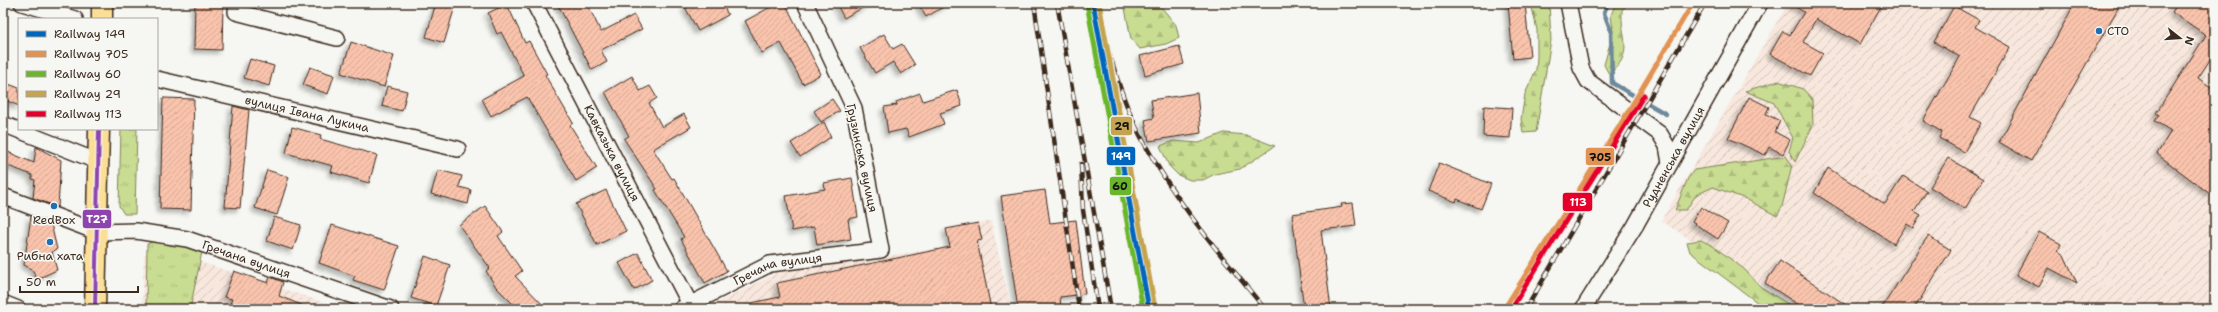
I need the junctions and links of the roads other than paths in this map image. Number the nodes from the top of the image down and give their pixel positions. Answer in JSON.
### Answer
{"nodes":[{"id":1,"x":22,"y":3,"type":"edge"},
{"id":2,"x":102,"y":3,"type":"edge"},
{"id":3,"x":237,"y":3,"type":"edge"},
{"id":4,"x":534,"y":3,"type":"edge"},
{"id":5,"x":805,"y":3,"type":"edge"},
{"id":6,"x":1568,"y":3,"type":"edge"},
{"id":7,"x":1760,"y":3,"type":"edge"},
{"id":8,"x":72,"y":18,"type":"edge"},
{"id":9,"x":102,"y":18,"type":"edge"},
{"id":10,"x":337,"y":38,"type":"dead end"},
{"id":11,"x":158,"y":79,"type":"edge"},
{"id":12,"x":3,"y":124,"type":"edge"},
{"id":13,"x":18,"y":130,"type":"edge"},
{"id":14,"x":18,"y":130,"type":"edge"},
{"id":15,"x":99,"y":130,"type":"edge"},
{"id":16,"x":458,"y":149,"type":"dead end"},
{"id":17,"x":99,"y":162,"type":"junction"},
{"id":18,"x":1670,"y":162,"type":"junction"},
{"id":19,"x":3,"y":196,"type":"edge"},
{"id":20,"x":97,"y":232,"type":"junction"},
{"id":21,"x":881,"y":250,"type":"joint"},
{"id":22,"x":3,"y":303,"type":"edge"},
{"id":23,"x":686,"y":306,"type":"edge"},
{"id":24,"x":18,"y":309,"type":"edge"},
{"id":25,"x":95,"y":309,"type":"edge"},
{"id":26,"x":391,"y":309,"type":"edge"},
{"id":27,"x":1583,"y":309,"type":"edge"}],
"edges":[{"from":1,"to":8,"type":"street"},
{"from":2,"to":9,"type":"main road"},
{"from":3,"to":10,"type":"street"},
{"from":4,"to":23,"type":"street","name":"Кавказька вулиця"},
{"from":5,"to":21,"type":"street","name":"Грузинська вулиця"},
{"from":6,"to":18,"type":"street"},
{"from":7,"to":18,"type":"street","name":"Рудненська вулиця"},
{"from":11,"to":16,"type":"street","name":"вулиця Івана Лукича"},
{"from":12,"to":14,"type":"street"},
{"from":13,"to":17,"type":"street"},
{"from":15,"to":17,"type":"main road"},
{"from":17,"to":20,"type":"main road"},
{"from":18,"to":27,"type":"street","name":"Рудненська вулиця"},
{"from":19,"to":20,"type":"street","name":"Гречана вулиця"},
{"from":20,"to":25,"type":"main road"},
{"from":20,"to":26,"type":"street","name":"Гречана вулиця"},
{"from":21,"to":23,"type":"street","name":"Гречана вулиця"},
{"from":22,"to":24,"type":"street"}]}
